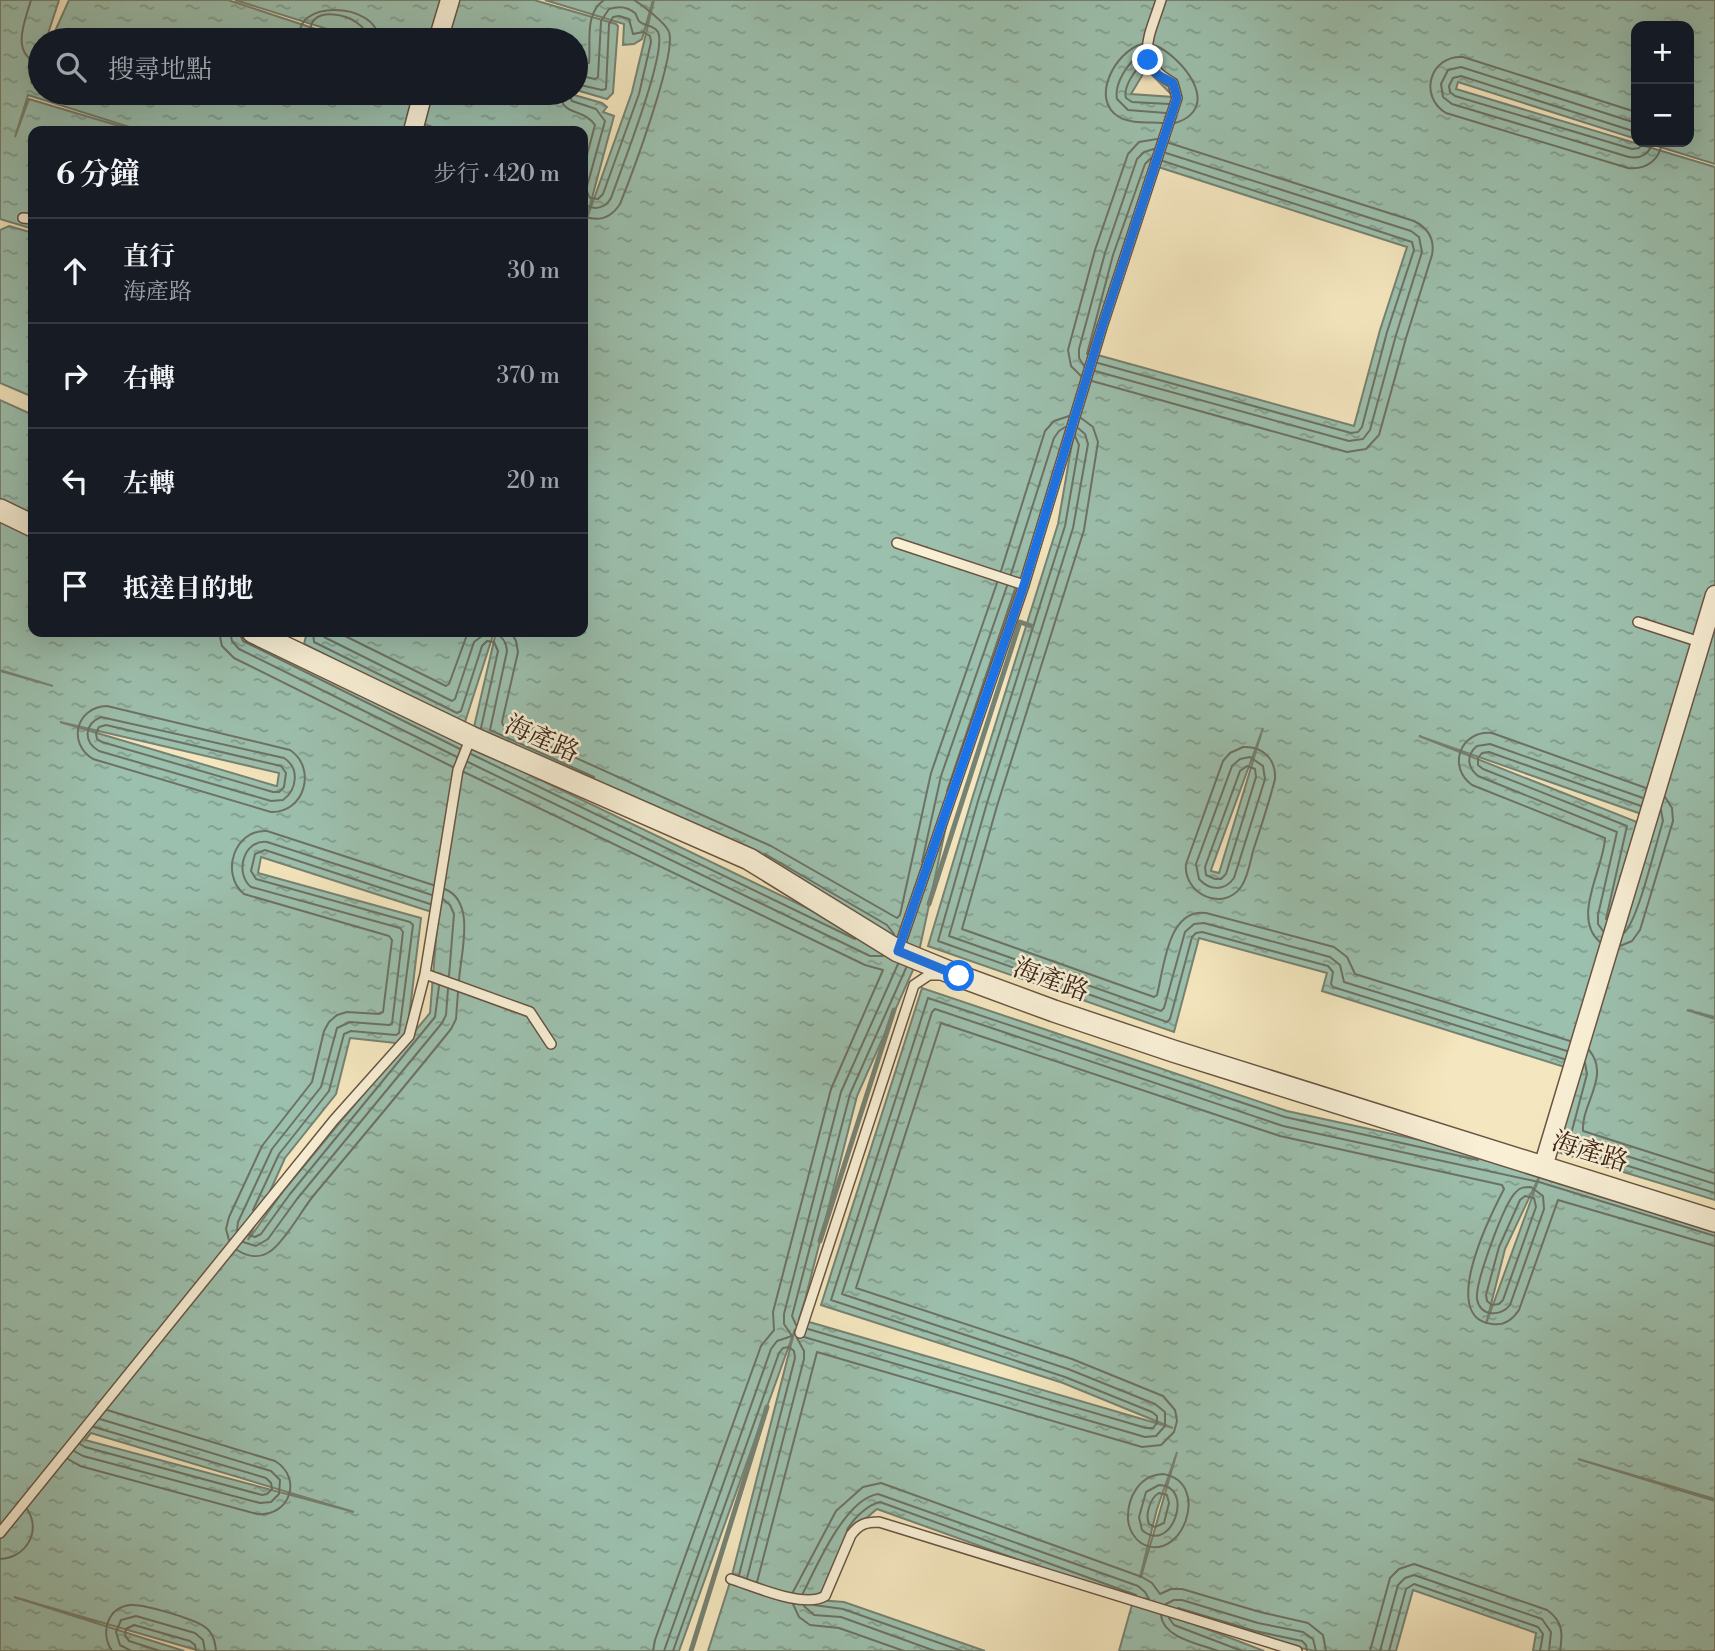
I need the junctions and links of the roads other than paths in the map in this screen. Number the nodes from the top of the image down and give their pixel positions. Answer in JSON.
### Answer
{"nodes":[{"id":1,"x":450,"y":0,"type":"edge"},
{"id":2,"x":1161,"y":0,"type":"edge"},
{"id":3,"x":442,"y":28,"type":"edge"},
{"id":4,"x":421,"y":105,"type":"edge"},
{"id":5,"x":414,"y":126,"type":"edge"},
{"id":6,"x":0,"y":510,"type":"edge"},
{"id":7,"x":28,"y":524,"type":"edge"},
{"id":8,"x":897,"y":543,"type":"dead end"},
{"id":9,"x":1024,"y":585,"type":"junction"},
{"id":10,"x":1715,"y":595,"type":"edge"},
{"id":11,"x":1637,"y":622,"type":"dead end"},
{"id":12,"x":283,"y":639,"type":"edge"},
{"id":13,"x":1700,"y":642,"type":"junction"},
{"id":14,"x":471,"y":737,"type":"junction"},
{"id":15,"x":898,"y":951,"type":"junction"},
{"id":16,"x":425,"y":974,"type":"junction"},
{"id":17,"x":959,"y":976,"type":"junction"},
{"id":18,"x":551,"y":1044,"type":"dead end"},
{"id":19,"x":1543,"y":1167,"type":"junction"},
{"id":20,"x":1715,"y":1221,"type":"edge"},
{"id":21,"x":800,"y":1333,"type":"dead end"},
{"id":22,"x":0,"y":1533,"type":"edge"},
{"id":23,"x":731,"y":1579,"type":"dead end"},
{"id":24,"x":1297,"y":1651,"type":"edge"}],
"edges":[{"from":1,"to":3,"type":"street"},
{"from":2,"to":9,"type":"lane"},
{"from":4,"to":5,"type":"street"},
{"from":6,"to":7,"type":"street"},
{"from":8,"to":9,"type":"lane"},
{"from":9,"to":15,"type":"lane"},
{"from":10,"to":13,"type":"street"},
{"from":11,"to":13,"type":"lane"},
{"from":12,"to":14,"type":"street","name":"海產路"},
{"from":13,"to":19,"type":"street"},
{"from":14,"to":15,"type":"street","name":"海產路"},
{"from":14,"to":16,"type":"lane"},
{"from":15,"to":17,"type":"street","name":"海產路"},
{"from":16,"to":18,"type":"lane"},
{"from":16,"to":22,"type":"lane"},
{"from":17,"to":19,"type":"street","name":"海產路"},
{"from":17,"to":21,"type":"lane"},
{"from":19,"to":20,"type":"street","name":"海產路"},
{"from":23,"to":24,"type":"lane"}]}
